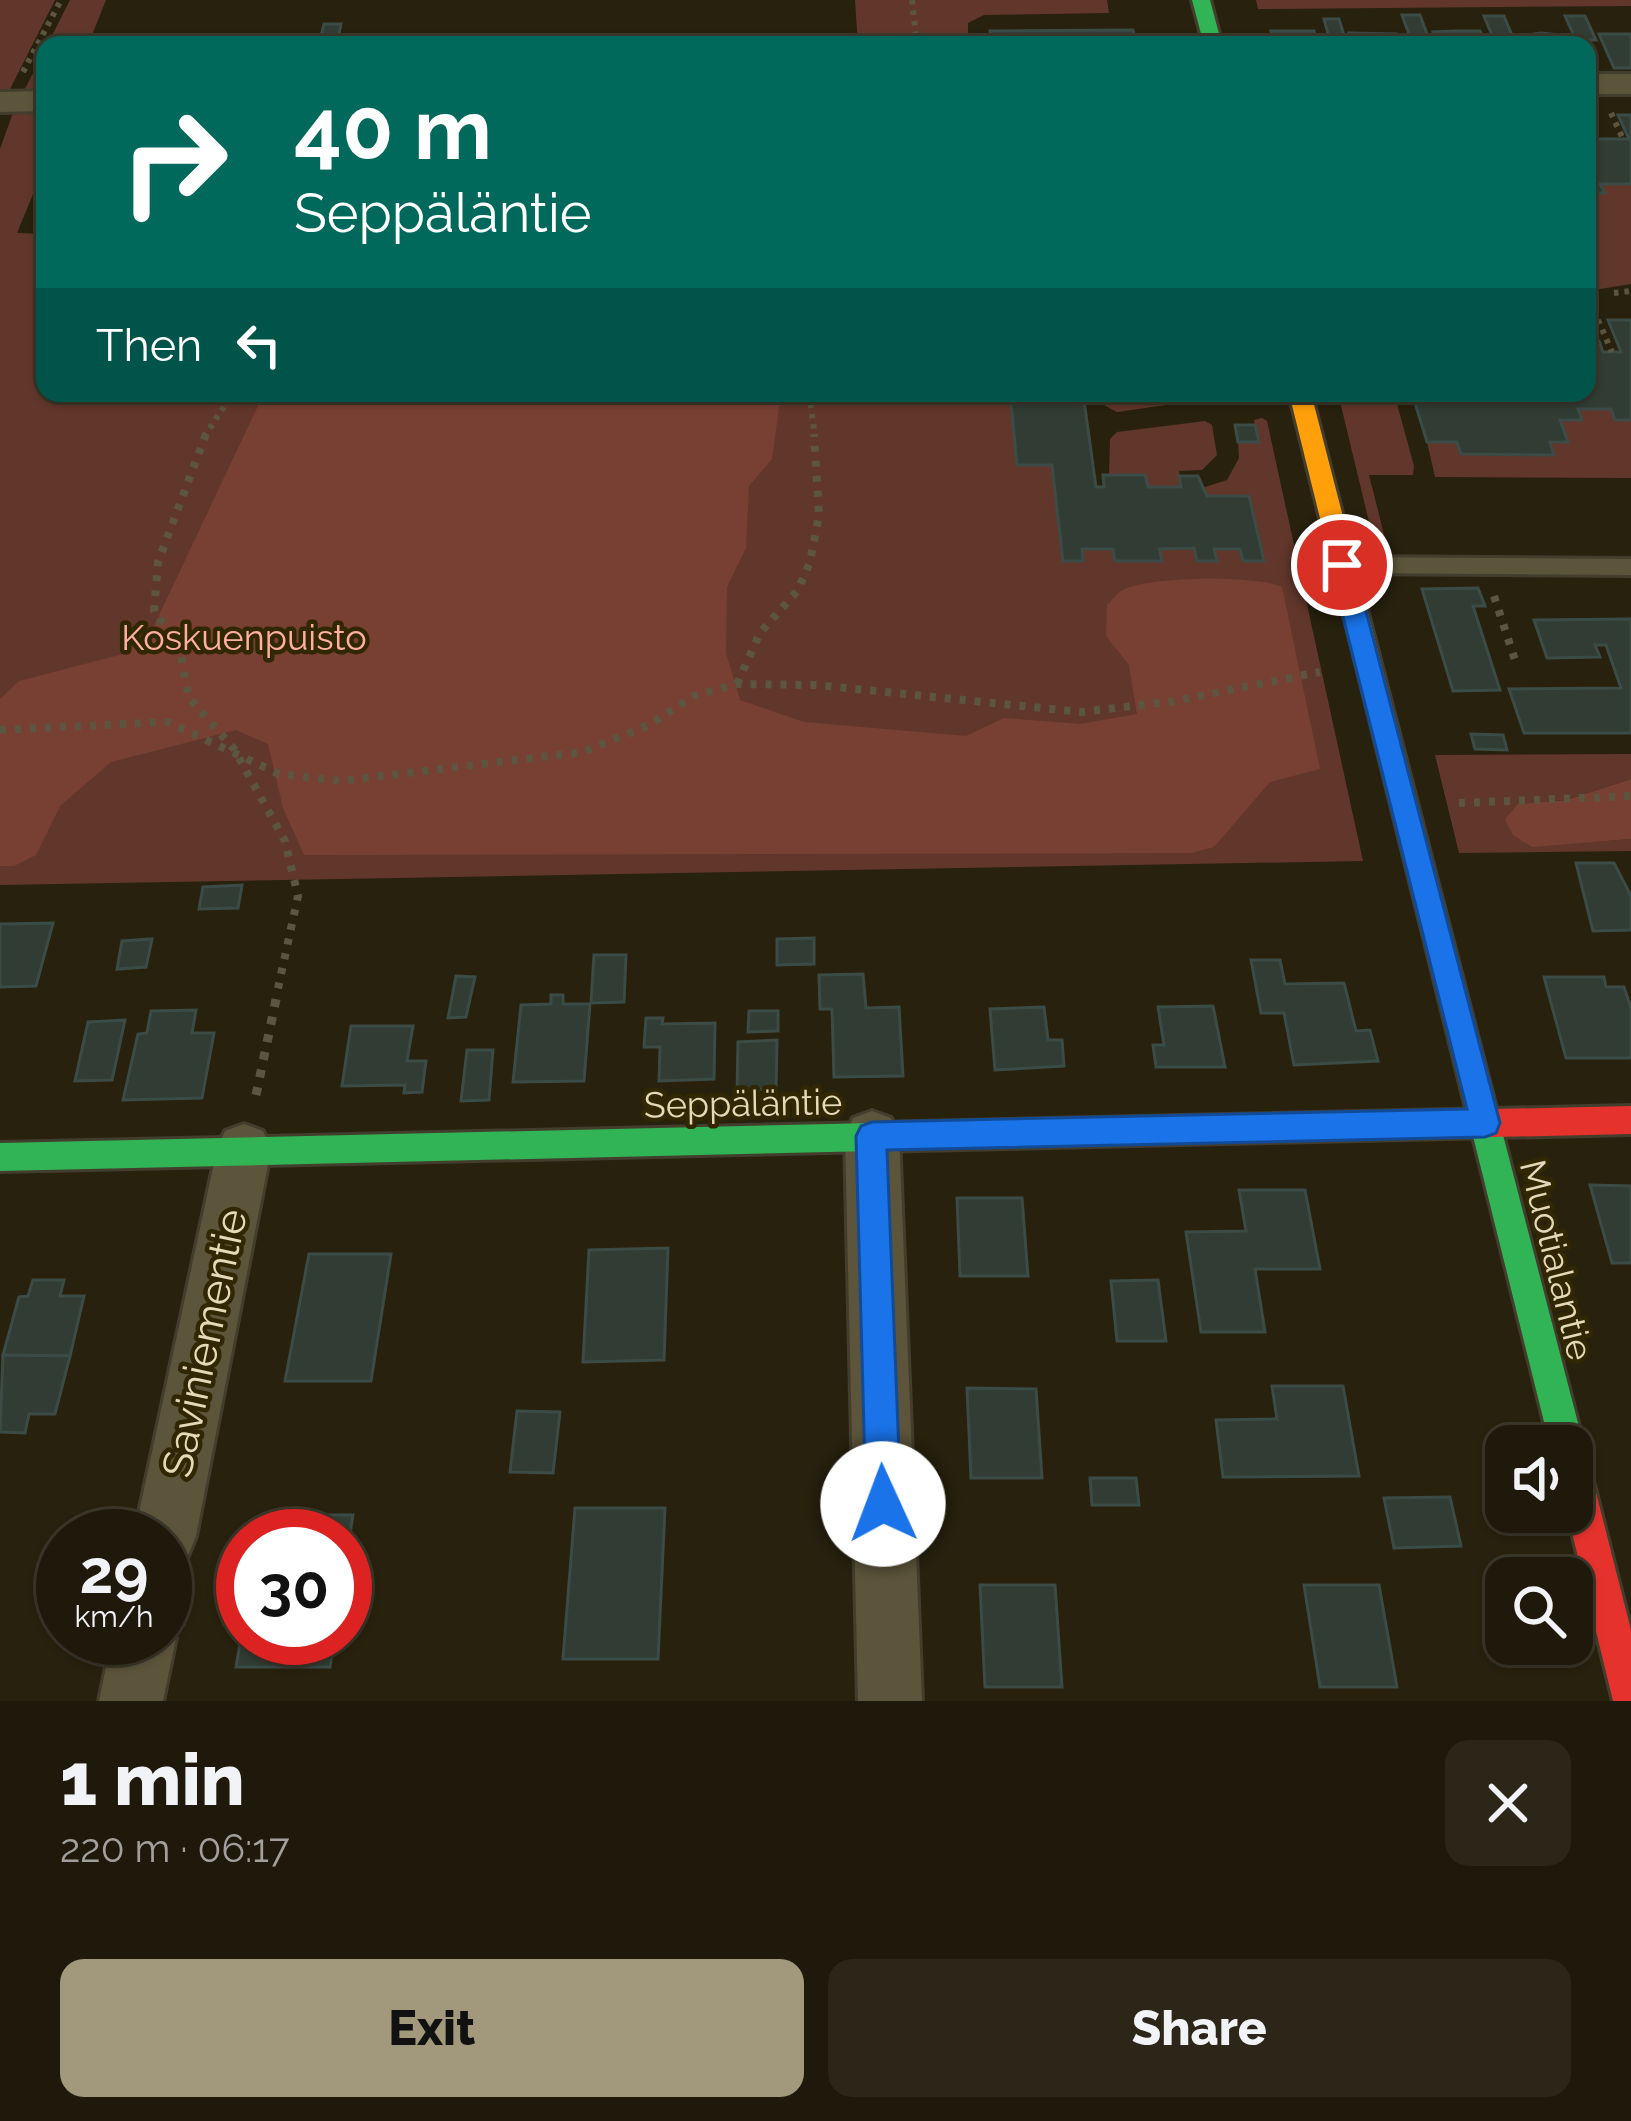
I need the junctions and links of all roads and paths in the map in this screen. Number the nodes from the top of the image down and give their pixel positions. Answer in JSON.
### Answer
{"nodes":[{"id":1,"x":912,"y":0,"type":"edge"},
{"id":2,"x":1201,"y":0,"type":"edge"},
{"id":3,"x":916,"y":36,"type":"edge"},
{"id":4,"x":1211,"y":36,"type":"edge"},
{"id":5,"x":1596,"y":84,"type":"edge"},
{"id":6,"x":1631,"y":84,"type":"edge"},
{"id":7,"x":36,"y":101,"type":"edge"},
{"id":8,"x":0,"y":102,"type":"edge"},
{"id":9,"x":227,"y":402,"type":"edge"},
{"id":10,"x":810,"y":402,"type":"edge"},
{"id":11,"x":1302,"y":402,"type":"edge"},
{"id":12,"x":1342,"y":565,"type":"junction"},
{"id":13,"x":1484,"y":566,"type":"junction"},
{"id":14,"x":1631,"y":567,"type":"edge"},
{"id":15,"x":1516,"y":662,"type":"dead end"},
{"id":16,"x":1368,"y":665,"type":"junction"},
{"id":17,"x":737,"y":684,"type":"junction"},
{"id":18,"x":0,"y":730,"type":"edge"},
{"id":19,"x":234,"y":749,"type":"junction"},
{"id":20,"x":1631,"y":796,"type":"edge"},
{"id":21,"x":1455,"y":803,"type":"dead end"},
{"id":22,"x":1631,"y":1120,"type":"edge"},
{"id":23,"x":1485,"y":1123,"type":"junction"},
{"id":24,"x":872,"y":1136,"type":"junction"},
{"id":25,"x":244,"y":1149,"type":"junction"},
{"id":26,"x":0,"y":1157,"type":"edge"},
{"id":27,"x":1562,"y":1425,"type":"edge"},
{"id":28,"x":171,"y":1509,"type":"edge"},
{"id":29,"x":1589,"y":1533,"type":"edge"},
{"id":30,"x":138,"y":1665,"type":"edge"},
{"id":31,"x":131,"y":1701,"type":"edge"},
{"id":32,"x":890,"y":1701,"type":"edge"},
{"id":33,"x":1631,"y":1701,"type":"edge"}],
"edges":[{"from":1,"to":3,"type":"path"},
{"from":2,"to":4,"type":"street"},
{"from":5,"to":6,"type":"street"},
{"from":7,"to":8,"type":"street"},
{"from":9,"to":19,"type":"path"},
{"from":10,"to":17,"type":"path"},
{"from":11,"to":12,"type":"street","name":"Muotialantie"},
{"from":12,"to":13,"type":"lane"},
{"from":12,"to":16,"type":"street","name":"Muotialantie"},
{"from":13,"to":14,"type":"lane"},
{"from":13,"to":15,"type":"path"},
{"from":16,"to":17,"type":"path"},
{"from":16,"to":23,"type":"street","name":"Muotialantie"},
{"from":17,"to":19,"type":"path"},
{"from":18,"to":19,"type":"path"},
{"from":19,"to":25,"type":"path"},
{"from":20,"to":21,"type":"path"},
{"from":22,"to":23,"type":"street","name":"Seppäläntie"},
{"from":23,"to":24,"type":"street","name":"Seppäläntie"},
{"from":23,"to":27,"type":"street","name":"Muotialantie"},
{"from":24,"to":25,"type":"street","name":"Seppäläntie"},
{"from":24,"to":32,"type":"street"},
{"from":25,"to":26,"type":"street","name":"Seppäläntie"},
{"from":25,"to":28,"type":"street","name":"Saviniementie"},
{"from":29,"to":33,"type":"street"},
{"from":30,"to":31,"type":"street"}]}
